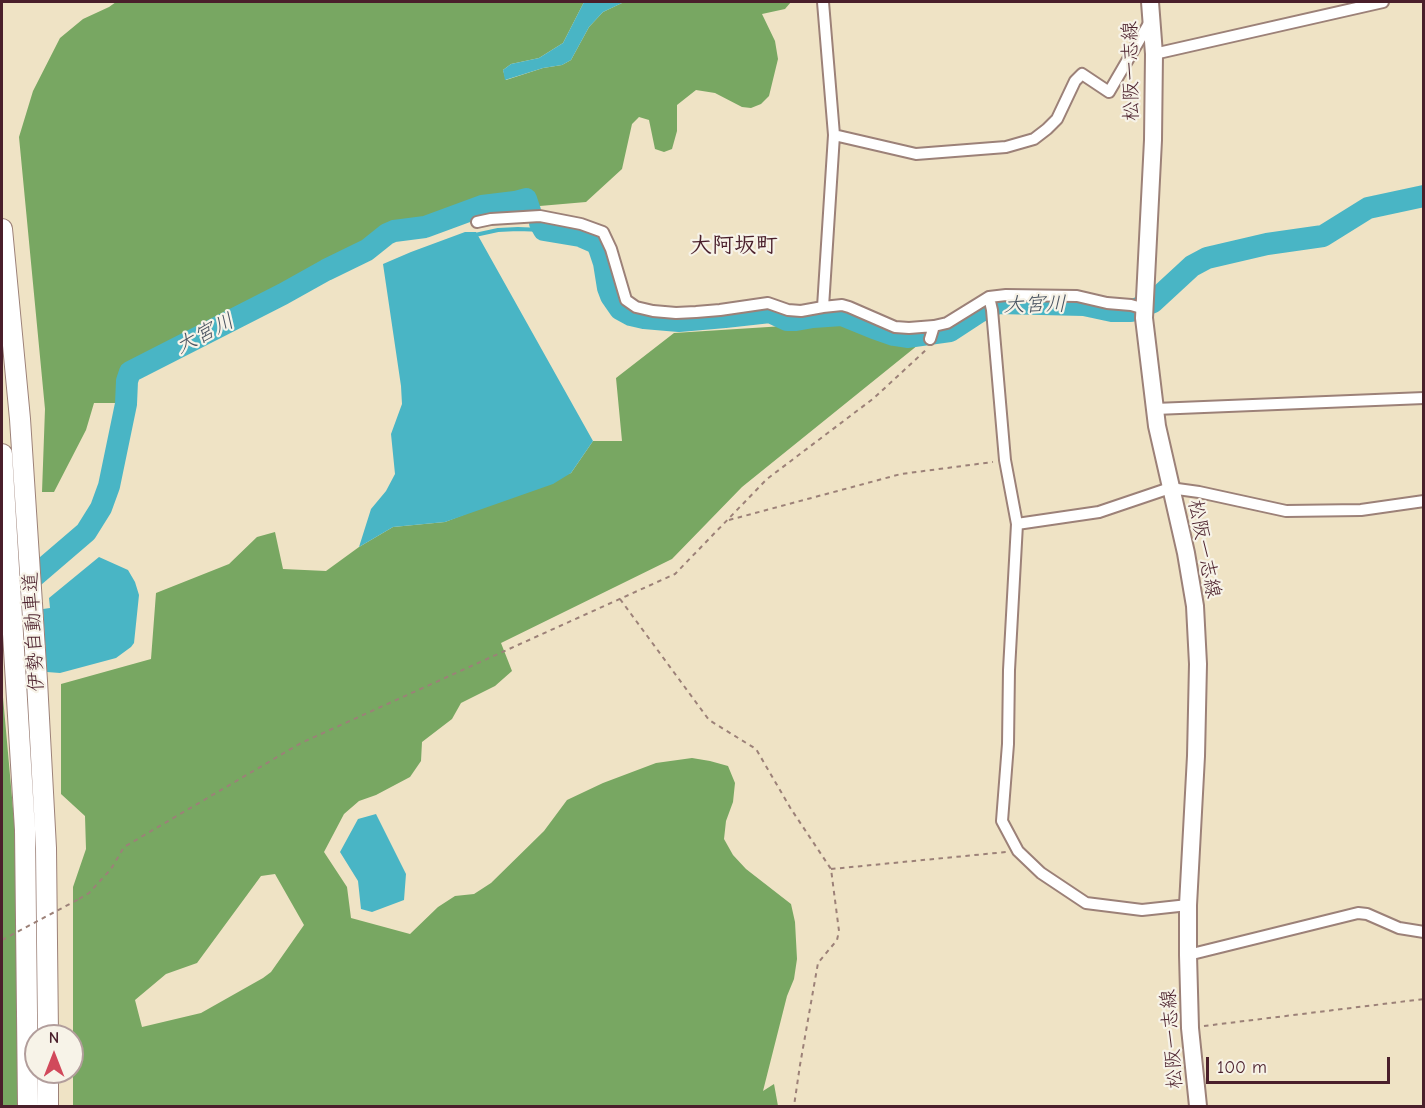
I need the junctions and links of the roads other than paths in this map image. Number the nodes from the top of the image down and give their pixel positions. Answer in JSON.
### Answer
{"nodes":[{"id":1,"x":823,"y":2,"type":"edge"},
{"id":2,"x":1150,"y":2,"type":"edge"},
{"id":3,"x":1383,"y":2,"type":"edge"},
{"id":4,"x":1151,"y":20,"type":"junction"},
{"id":5,"x":1154,"y":54,"type":"junction"},
{"id":6,"x":834,"y":135,"type":"junction"},
{"id":7,"x":477,"y":222,"type":"dead end"},
{"id":8,"x":2,"y":229,"type":"edge"},
{"id":9,"x":990,"y":298,"type":"junction"},
{"id":10,"x":1141,"y":306,"type":"junction"},
{"id":11,"x":823,"y":307,"type":"junction"},
{"id":12,"x":934,"y":327,"type":"junction"},
{"id":13,"x":930,"y":339,"type":"road end"},
{"id":14,"x":1424,"y":398,"type":"edge"},
{"id":15,"x":1155,"y":409,"type":"junction"},
{"id":16,"x":2,"y":454,"type":"edge"},
{"id":17,"x":1170,"y":488,"type":"junction"},
{"id":18,"x":1424,"y":501,"type":"edge"},
{"id":19,"x":1017,"y":524,"type":"junction"},
{"id":20,"x":1188,"y":905,"type":"junction"},
{"id":21,"x":1424,"y":932,"type":"edge"},
{"id":22,"x":1188,"y":955,"type":"junction"},
{"id":23,"x":48,"y":1024,"type":"edge"},
{"id":24,"x":48,"y":1084,"type":"edge"},
{"id":25,"x":28,"y":1107,"type":"edge"},
{"id":26,"x":48,"y":1107,"type":"edge"},
{"id":27,"x":1198,"y":1107,"type":"edge"}],
"edges":[{"from":1,"to":6,"type":"street"},
{"from":2,"to":4,"type":"main road","name":"松阪一志線"},
{"from":3,"to":5,"type":"street"},
{"from":4,"to":5,"type":"main road","name":"松阪一志線"},
{"from":4,"to":6,"type":"street"},
{"from":5,"to":10,"type":"main road","name":"松阪一志線"},
{"from":6,"to":11,"type":"street"},
{"from":7,"to":11,"type":"street"},
{"from":8,"to":23,"type":"highway","name":"伊勢自動車道"},
{"from":9,"to":10,"type":"street"},
{"from":9,"to":12,"type":"street"},
{"from":9,"to":19,"type":"street"},
{"from":10,"to":15,"type":"main road","name":"松阪一志線"},
{"from":11,"to":12,"type":"street"},
{"from":12,"to":13,"type":"street"},
{"from":14,"to":15,"type":"street"},
{"from":15,"to":17,"type":"main road","name":"松阪一志線"},
{"from":16,"to":25,"type":"highway","name":"伊勢自動車道"},
{"from":17,"to":18,"type":"street"},
{"from":17,"to":19,"type":"street"},
{"from":17,"to":20,"type":"main road","name":"松阪一志線"},
{"from":19,"to":20,"type":"street"},
{"from":20,"to":22,"type":"main road","name":"松阪一志線"},
{"from":21,"to":22,"type":"street"},
{"from":22,"to":27,"type":"main road","name":"松阪一志線"},
{"from":24,"to":26,"type":"highway"}]}
